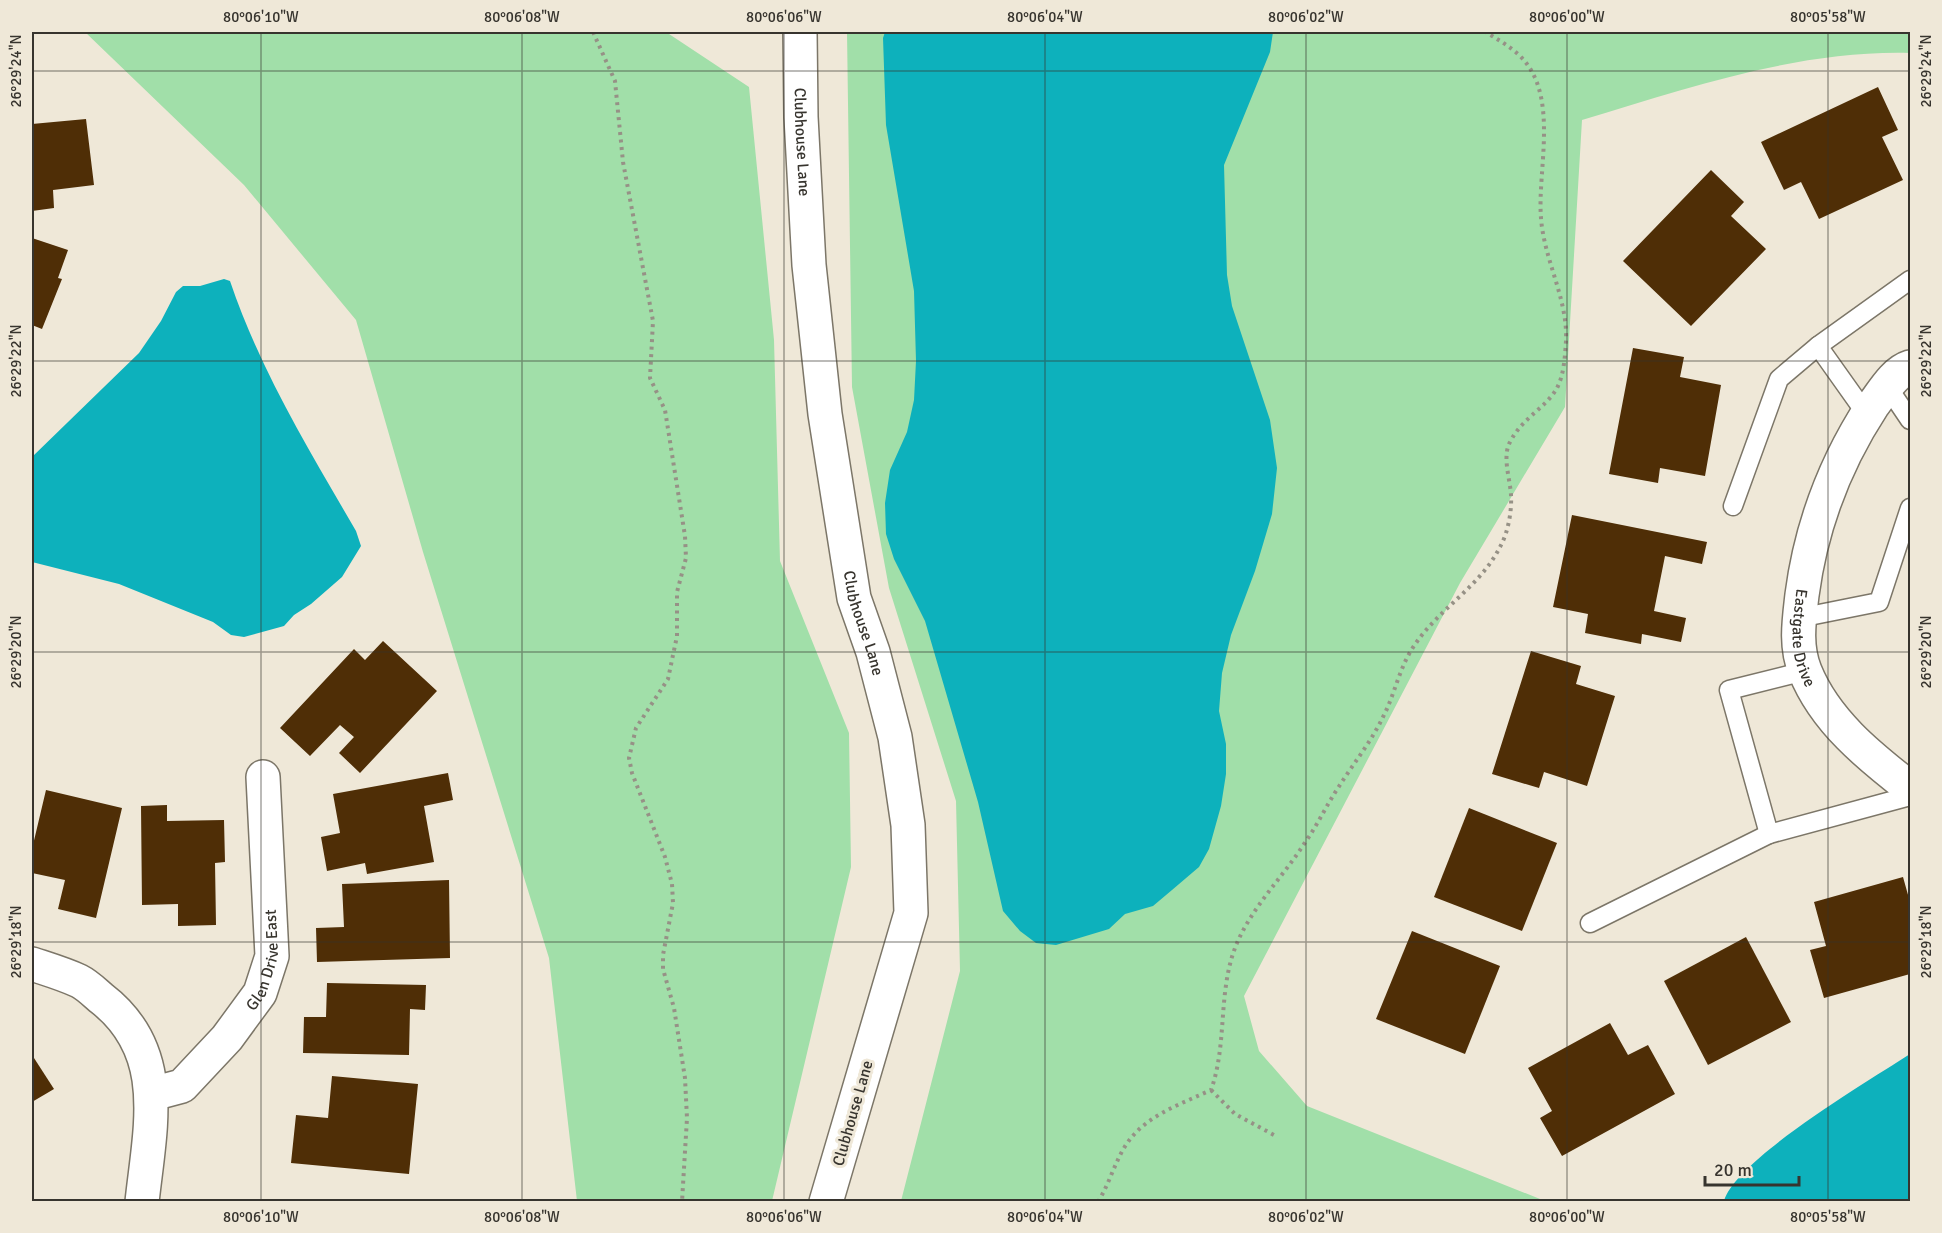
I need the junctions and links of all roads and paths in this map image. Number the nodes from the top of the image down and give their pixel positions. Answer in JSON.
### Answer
{"nodes":[{"id":1,"x":593,"y":32,"type":"edge"},
{"id":2,"x":800,"y":32,"type":"edge"},
{"id":3,"x":1486,"y":32,"type":"edge"},
{"id":4,"x":1911,"y":280,"type":"edge"},
{"id":5,"x":1818,"y":346,"type":"junction"},
{"id":6,"x":1899,"y":376,"type":"edge"},
{"id":7,"x":1867,"y":415,"type":"junction"},
{"id":8,"x":1911,"y":420,"type":"edge"},
{"id":9,"x":1733,"y":506,"type":"dead end"},
{"id":10,"x":1911,"y":508,"type":"edge"},
{"id":11,"x":1799,"y":618,"type":"junction"},
{"id":12,"x":1805,"y":671,"type":"junction"},
{"id":13,"x":263,"y":777,"type":"dead end"},
{"id":14,"x":1911,"y":788,"type":"edge"},
{"id":15,"x":1911,"y":796,"type":"edge"},
{"id":16,"x":1769,"y":834,"type":"junction"},
{"id":17,"x":1590,"y":923,"type":"dead end"},
{"id":18,"x":32,"y":964,"type":"edge"},
{"id":19,"x":1211,"y":1090,"type":"junction"},
{"id":20,"x":152,"y":1094,"type":"junction"},
{"id":21,"x":1274,"y":1135,"type":"dead end"},
{"id":22,"x":142,"y":1202,"type":"edge"},
{"id":23,"x":682,"y":1202,"type":"edge"},
{"id":24,"x":826,"y":1202,"type":"edge"},
{"id":25,"x":1098,"y":1202,"type":"edge"}],
"edges":[{"from":1,"to":23,"type":"path"},
{"from":2,"to":24,"type":"street","name":"Clubhouse Lane"},
{"from":3,"to":19,"type":"path"},
{"from":4,"to":5,"type":"lane"},
{"from":5,"to":7,"type":"lane"},
{"from":5,"to":9,"type":"lane"},
{"from":6,"to":7,"type":"street","name":"Eastgate Drive"},
{"from":6,"to":8,"type":"lane"},
{"from":7,"to":11,"type":"street","name":"Eastgate Drive"},
{"from":10,"to":11,"type":"lane"},
{"from":11,"to":12,"type":"street","name":"Eastgate Drive"},
{"from":12,"to":14,"type":"street","name":"Eastgate Drive"},
{"from":12,"to":16,"type":"lane"},
{"from":13,"to":20,"type":"street","name":"Glen Drive East"},
{"from":15,"to":16,"type":"lane"},
{"from":16,"to":17,"type":"lane"},
{"from":18,"to":20,"type":"street"},
{"from":19,"to":21,"type":"path"},
{"from":19,"to":25,"type":"path"},
{"from":20,"to":22,"type":"street"}]}
